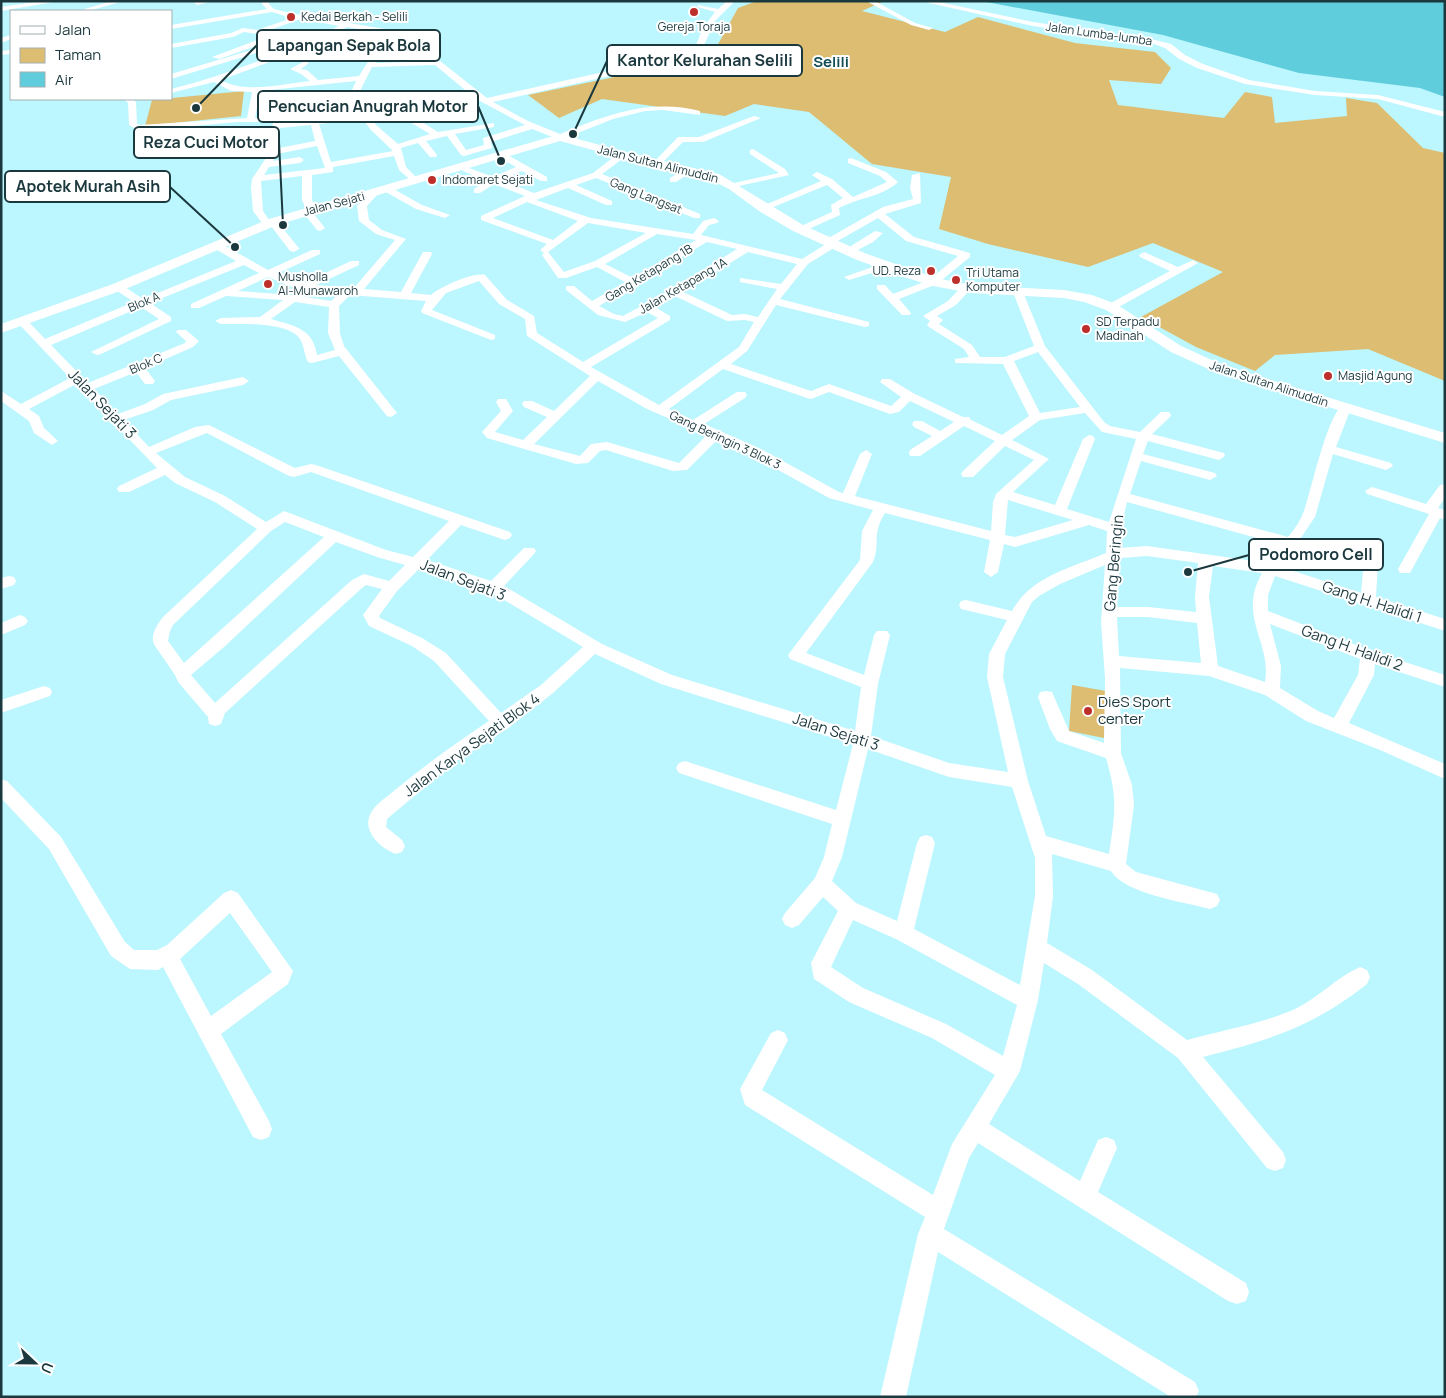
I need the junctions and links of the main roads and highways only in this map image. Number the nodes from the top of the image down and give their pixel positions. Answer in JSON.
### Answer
{"nodes":[{"id":1,"x":560,"y":137,"type":"joint"},
{"id":2,"x":1,"y":329,"type":"edge"},
{"id":3,"x":1445,"y":438,"type":"edge"}],
"edges":[{"from":1,"to":2,"type":"main road","name":"Jalan Sejati"},
{"from":1,"to":3,"type":"main road","name":"Jalan Sultan Alimuddin"}]}
